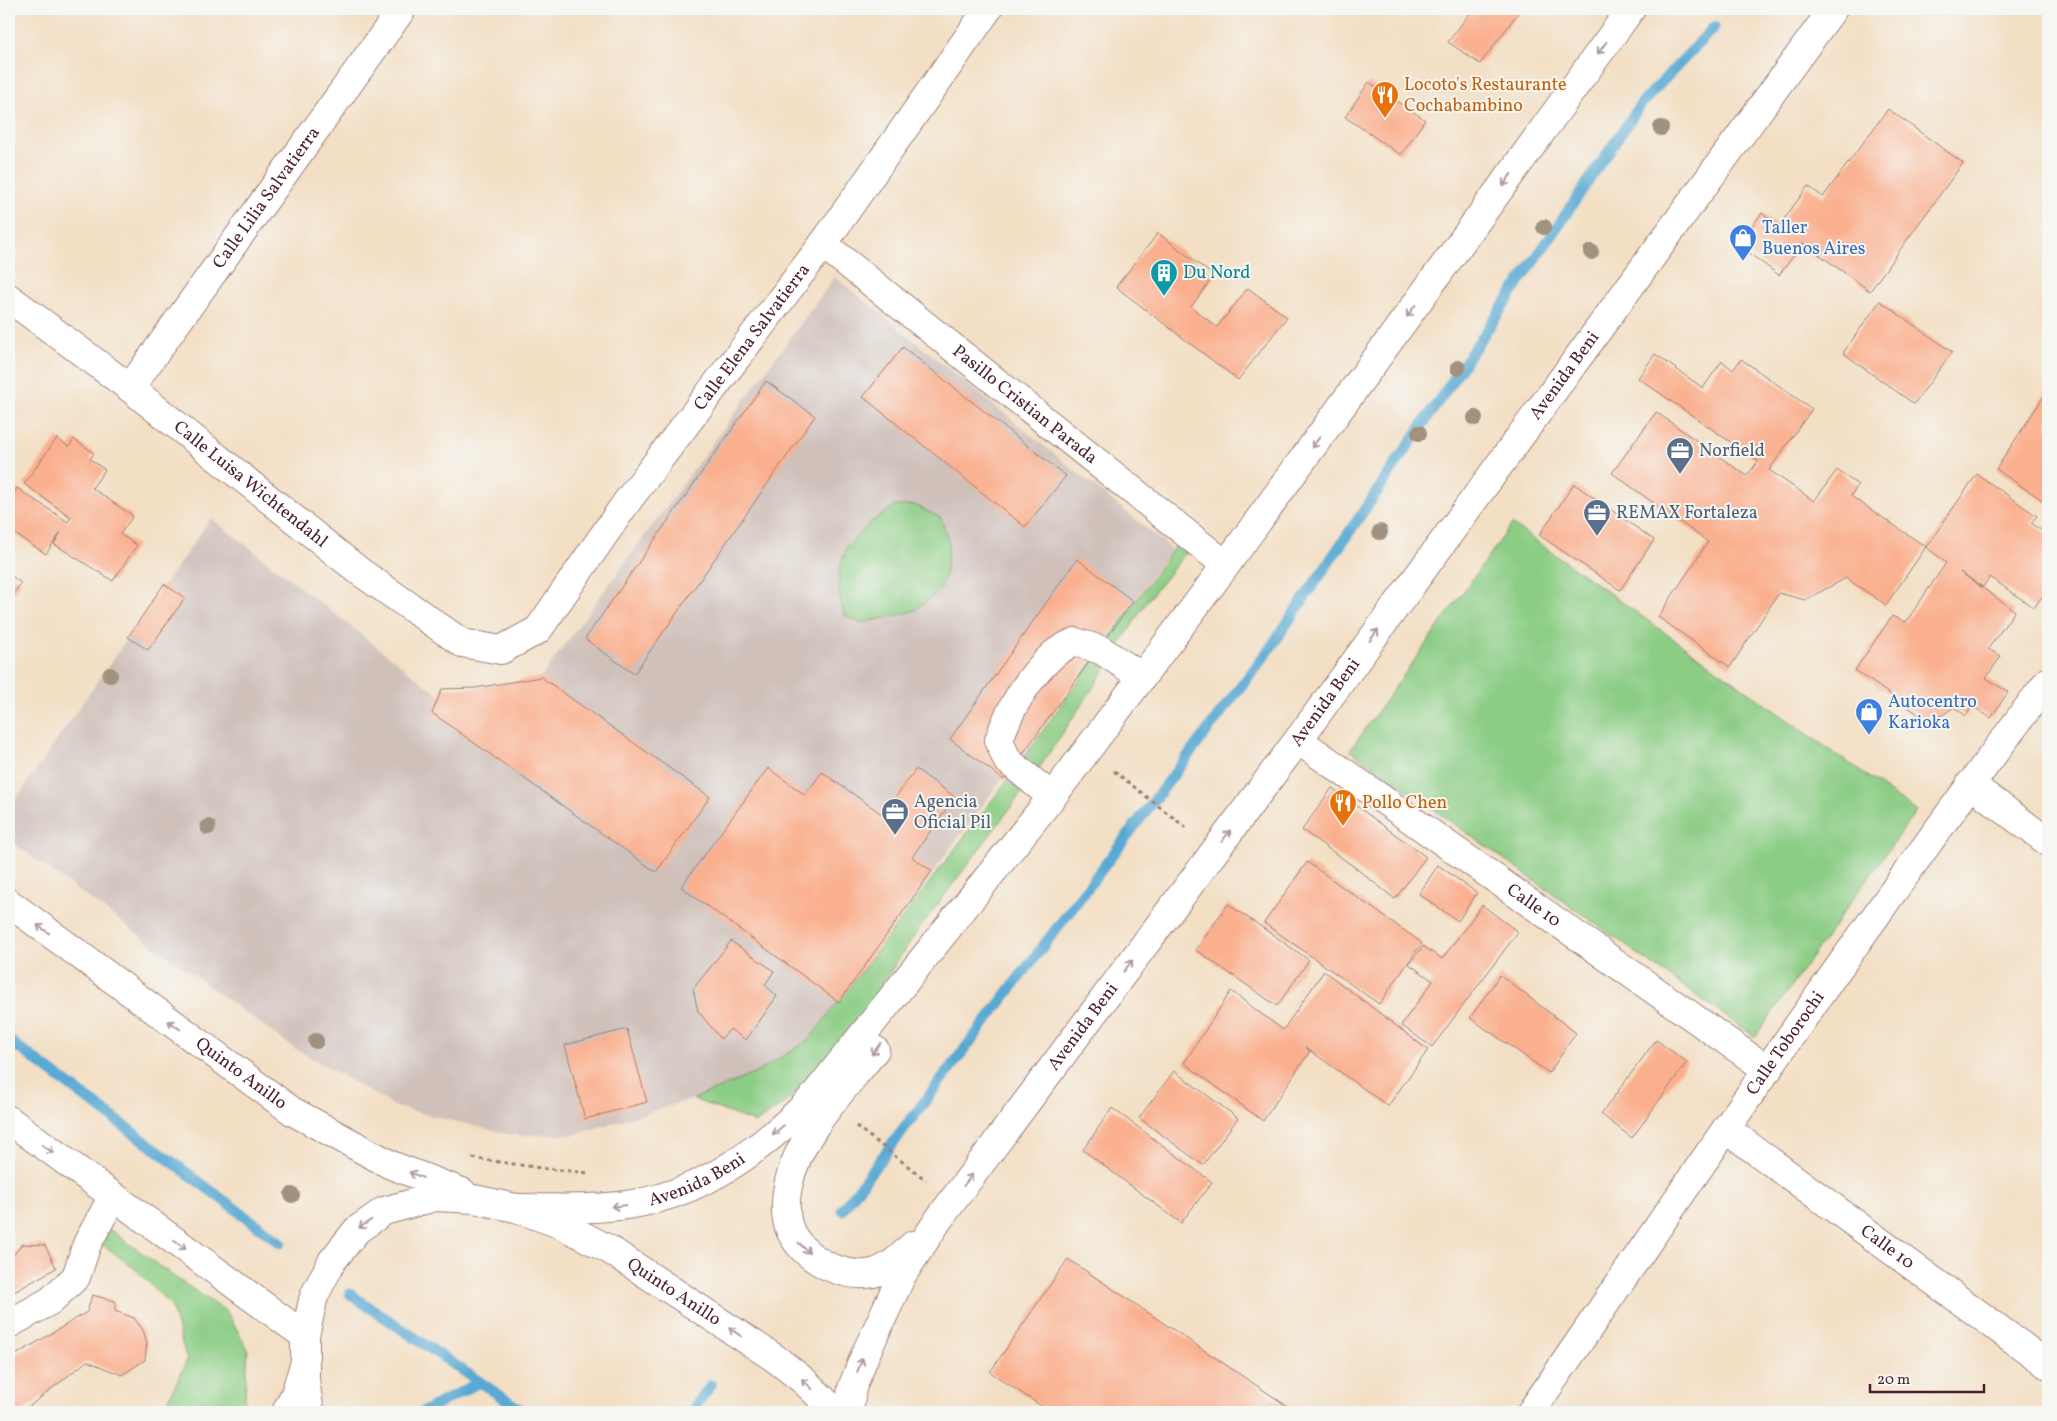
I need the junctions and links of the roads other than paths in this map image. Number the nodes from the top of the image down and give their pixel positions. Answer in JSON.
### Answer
{"nodes":[{"id":1,"x":402,"y":9,"type":"edge"},
{"id":2,"x":988,"y":9,"type":"edge"},
{"id":3,"x":1833,"y":9,"type":"edge"},
{"id":4,"x":1628,"y":10,"type":"edge"},
{"id":5,"x":824,"y":244,"type":"junction"},
{"id":6,"x":9,"y":298,"type":"edge"},
{"id":7,"x":130,"y":388,"type":"junction"},
{"id":8,"x":1226,"y":565,"type":"junction"},
{"id":9,"x":502,"y":650,"type":"joint"},
{"id":10,"x":1142,"y":678,"type":"junction"},
{"id":11,"x":2048,"y":681,"type":"edge"},
{"id":12,"x":1298,"y":740,"type":"junction"},
{"id":13,"x":1970,"y":784,"type":"junction"},
{"id":14,"x":1048,"y":803,"type":"junction"},
{"id":15,"x":2048,"y":842,"type":"edge"},
{"id":16,"x":9,"y":903,"type":"edge"},
{"id":17,"x":1768,"y":1070,"type":"junction"},
{"id":18,"x":9,"y":1120,"type":"edge"},
{"id":19,"x":1726,"y":1130,"type":"junction"},
{"id":20,"x":113,"y":1196,"type":"junction"},
{"id":21,"x":505,"y":1205,"type":"junction"},
{"id":22,"x":939,"y":1219,"type":"junction"},
{"id":23,"x":9,"y":1324,"type":"edge"},
{"id":24,"x":305,"y":1348,"type":"junction"},
{"id":25,"x":2048,"y":1365,"type":"edge"},
{"id":26,"x":286,"y":1412,"type":"edge"},
{"id":27,"x":310,"y":1412,"type":"edge"},
{"id":28,"x":836,"y":1412,"type":"edge"},
{"id":29,"x":849,"y":1412,"type":"edge"},
{"id":30,"x":1531,"y":1412,"type":"edge"}],
"edges":[{"from":1,"to":7,"type":"street","name":"Calle Lilia Salvatierra"},
{"from":2,"to":5,"type":"street","name":"Calle Elena Salvatierra"},
{"from":12,"to":3,"type":"street","name":"Avenida Beni","one_way":true},
{"from":4,"to":8,"type":"street","name":"Avenida Beni","one_way":true},
{"from":5,"to":8,"type":"street","name":"Pasillo Cristian Parada"},
{"from":5,"to":9,"type":"street","name":"Calle Elena Salvatierra"},
{"from":6,"to":7,"type":"street","name":"Calle Luisa Wichtendahl"},
{"from":7,"to":9,"type":"street","name":"Calle Luisa Wichtendahl"},
{"from":8,"to":10,"type":"street","name":"Avenida Beni"},
{"from":10,"to":14,"type":"street","name":"Avenida Beni"},
{"from":10,"to":14,"type":"street"},
{"from":11,"to":13,"type":"street","name":"Calle Toborochi"},
{"from":12,"to":17,"type":"street","name":"Calle 10"},
{"from":22,"to":12,"type":"street","name":"Avenida Beni","one_way":true},
{"from":13,"to":15,"type":"street"},
{"from":13,"to":17,"type":"street","name":"Calle Toborochi"},
{"from":14,"to":21,"type":"street","name":"Avenida Beni","one_way":true},
{"from":14,"to":22,"type":"street","one_way":true},
{"from":21,"to":16,"type":"street","name":"Quinto Anillo","one_way":true},
{"from":17,"to":19,"type":"street","name":"Calle Toborochi"},
{"from":18,"to":20,"type":"street","one_way":true},
{"from":19,"to":25,"type":"street","name":"Calle 10"},
{"from":19,"to":30,"type":"street","name":"Calle Toborochi"},
{"from":20,"to":23,"type":"street"},
{"from":20,"to":24,"type":"street","one_way":true},
{"from":21,"to":24,"type":"street","name":"Quinto Anillo","one_way":true},
{"from":28,"to":21,"type":"street","name":"Quinto Anillo","one_way":true},
{"from":29,"to":22,"type":"street","name":"Avenida Beni","one_way":true},
{"from":24,"to":26,"type":"street"},
{"from":24,"to":27,"type":"street","name":"Quinto Anillo"}]}
